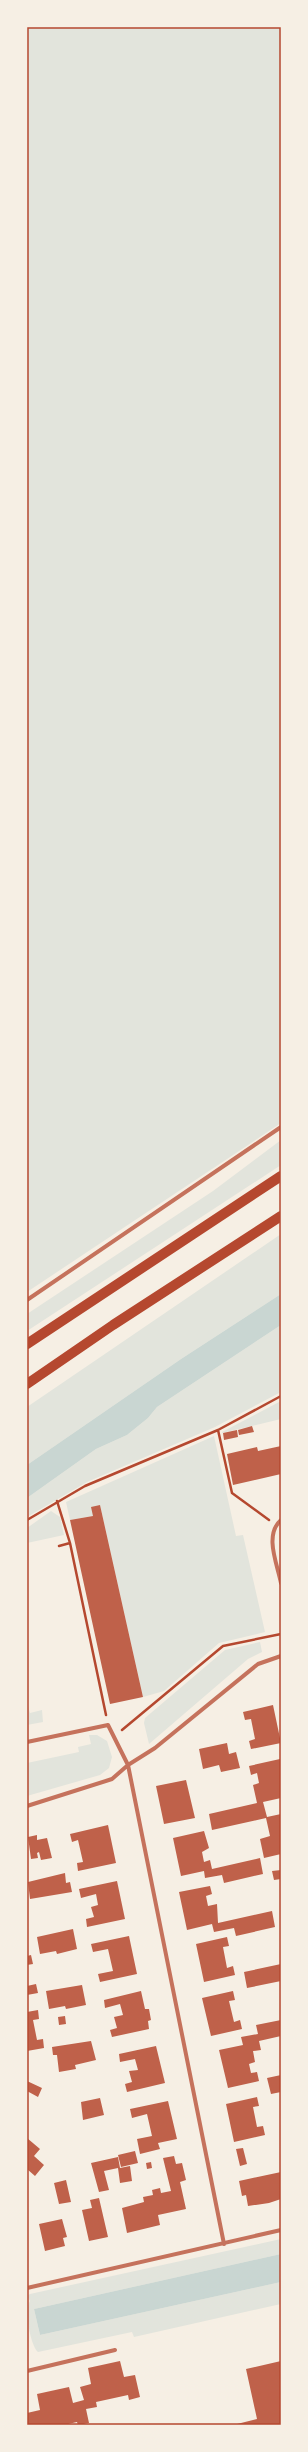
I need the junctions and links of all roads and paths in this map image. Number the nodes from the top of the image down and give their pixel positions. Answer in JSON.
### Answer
{"nodes":[{"id":1,"x":281,"y":1127,"type":"edge"},
{"id":2,"x":281,"y":1176,"type":"edge"},
{"id":3,"x":281,"y":1216,"type":"edge"},
{"id":4,"x":27,"y":1300,"type":"edge"},
{"id":5,"x":27,"y":1344,"type":"edge"},
{"id":6,"x":27,"y":1384,"type":"edge"},
{"id":7,"x":281,"y":1396,"type":"edge"},
{"id":8,"x":218,"y":1430,"type":"junction"},
{"id":9,"x":57,"y":1501,"type":"junction"},
{"id":10,"x":27,"y":1520,"type":"edge"},
{"id":11,"x":281,"y":1520,"type":"edge"},
{"id":12,"x":276,"y":1524,"type":"junction"},
{"id":13,"x":70,"y":1543,"type":"junction"},
{"id":14,"x":59,"y":1546,"type":"dead end"},
{"id":15,"x":281,"y":1583,"type":"edge"},
{"id":16,"x":281,"y":1634,"type":"edge"},
{"id":17,"x":281,"y":1656,"type":"edge"},
{"id":18,"x":108,"y":1725,"type":"junction"},
{"id":19,"x":114,"y":1737,"type":"junction"},
{"id":20,"x":27,"y":1742,"type":"edge"},
{"id":21,"x":128,"y":1765,"type":"junction"},
{"id":22,"x":27,"y":1806,"type":"edge"},
{"id":23,"x":281,"y":2230,"type":"edge"},
{"id":24,"x":224,"y":2244,"type":"junction"},
{"id":25,"x":27,"y":2288,"type":"edge"},
{"id":26,"x":115,"y":2350,"type":"dead end"},
{"id":27,"x":27,"y":2371,"type":"edge"}],
"edges":[{"from":1,"to":4,"type":"street"},
{"from":2,"to":5,"type":"main road"},
{"from":3,"to":6,"type":"main road"},
{"from":7,"to":8,"type":"path"},
{"from":8,"to":9,"type":"path"},
{"from":8,"to":12,"type":"path"},
{"from":9,"to":10,"type":"path"},
{"from":9,"to":13,"type":"path"},
{"from":11,"to":12,"type":"street"},
{"from":12,"to":15,"type":"street"},
{"from":13,"to":14,"type":"path"},
{"from":13,"to":18,"type":"path"},
{"from":16,"to":19,"type":"path"},
{"from":17,"to":21,"type":"street"},
{"from":18,"to":19,"type":"street"},
{"from":18,"to":20,"type":"street"},
{"from":19,"to":21,"type":"street"},
{"from":21,"to":22,"type":"street"},
{"from":21,"to":24,"type":"street"},
{"from":23,"to":24,"type":"street"},
{"from":24,"to":25,"type":"street"},
{"from":26,"to":27,"type":"street"}]}
